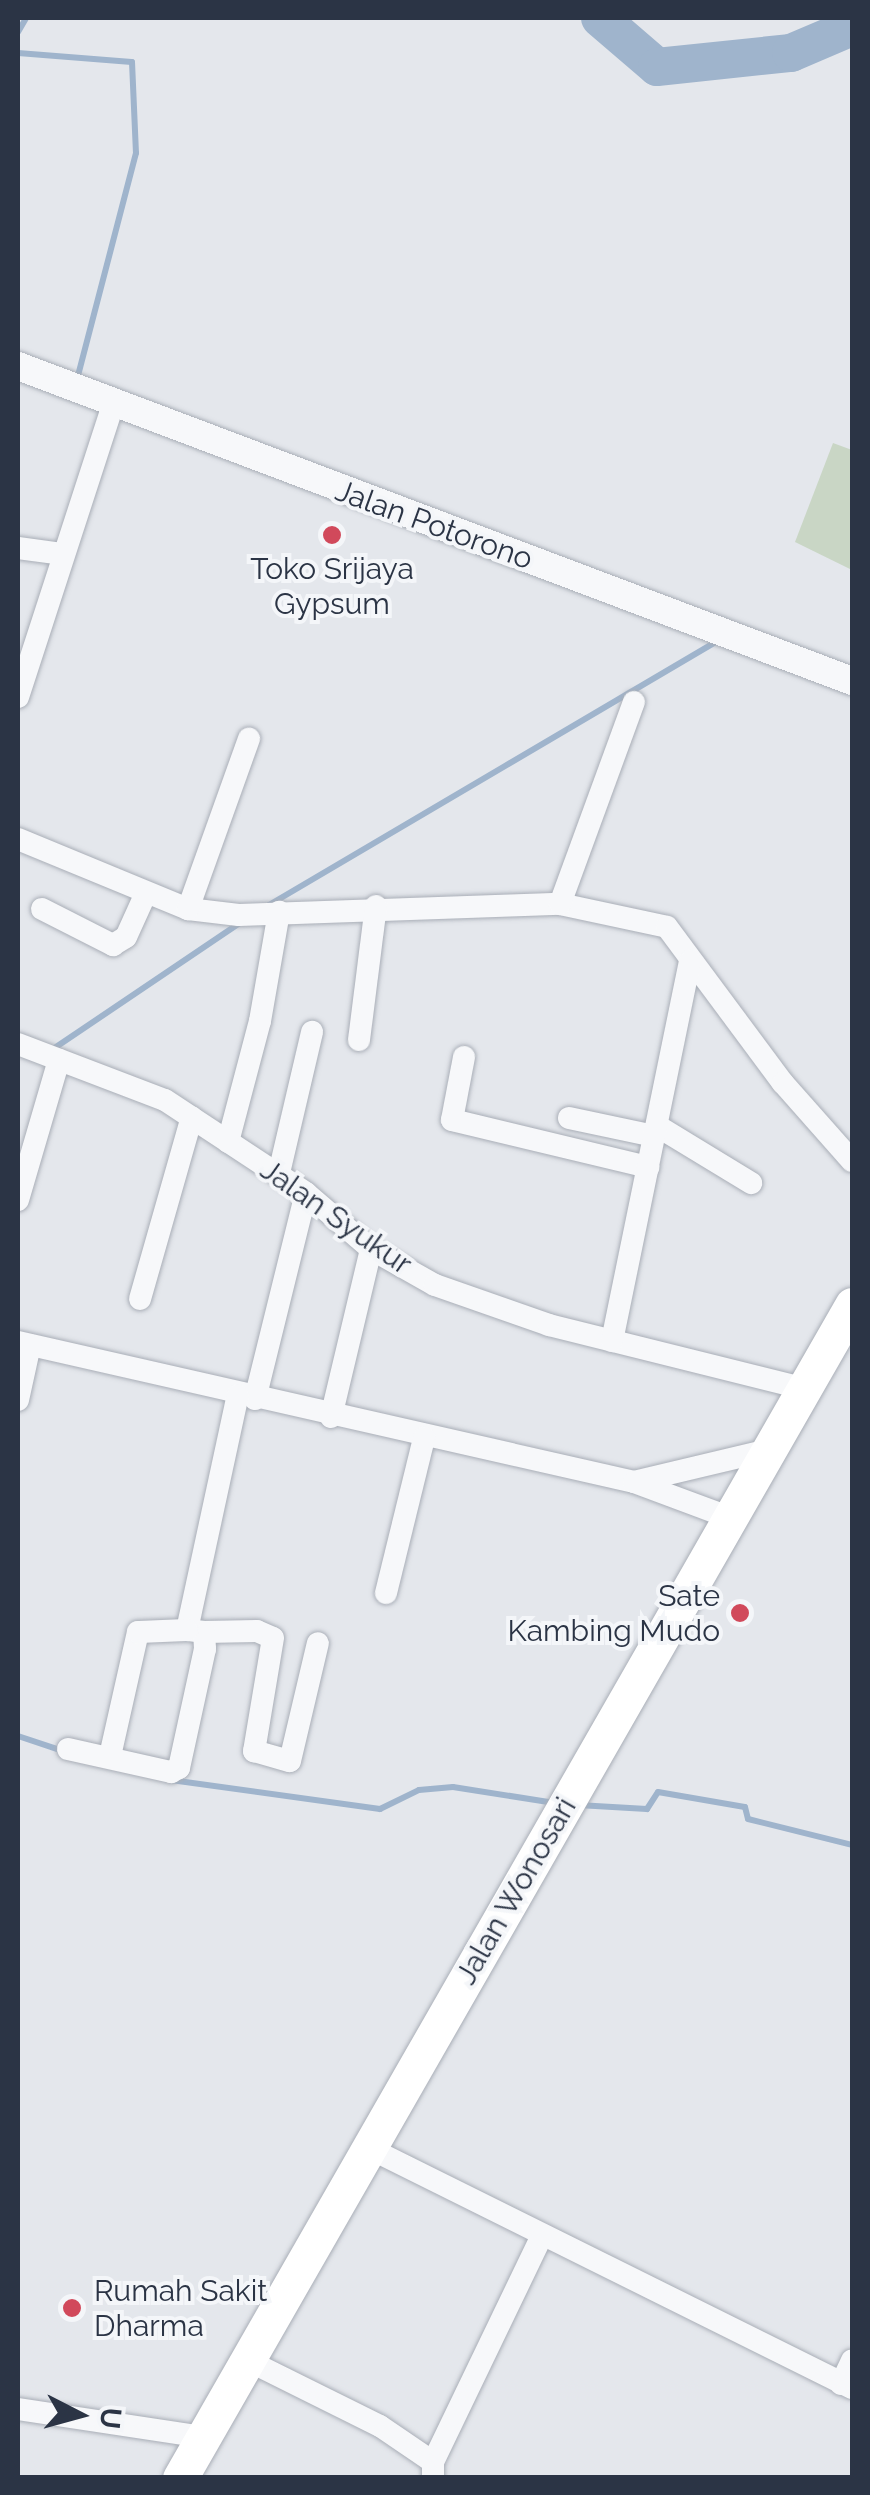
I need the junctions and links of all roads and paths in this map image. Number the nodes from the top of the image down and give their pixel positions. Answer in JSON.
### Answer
{"nodes":[{"id":1,"x":18,"y":366,"type":"edge"},
{"id":2,"x":113,"y":404,"type":"junction"},
{"id":3,"x":18,"y":548,"type":"edge"},
{"id":4,"x":62,"y":554,"type":"junction"},
{"id":5,"x":852,"y":681,"type":"edge"},
{"id":6,"x":18,"y":697,"type":"edge"},
{"id":7,"x":634,"y":702,"type":"dead end"},
{"id":8,"x":250,"y":739,"type":"dead end"},
{"id":9,"x":18,"y":839,"type":"edge"},
{"id":10,"x":146,"y":893,"type":"junction"},
{"id":11,"x":560,"y":904,"type":"junction"},
{"id":12,"x":376,"y":906,"type":"junction"},
{"id":13,"x":42,"y":909,"type":"dead end"},
{"id":14,"x":188,"y":909,"type":"junction"},
{"id":15,"x":273,"y":913,"type":"junction"},
{"id":16,"x":690,"y":961,"type":"junction"},
{"id":17,"x":312,"y":1032,"type":"dead end"},
{"id":18,"x":359,"y":1040,"type":"dead end"},
{"id":19,"x":19,"y":1044,"type":"edge"},
{"id":20,"x":464,"y":1057,"type":"dead end"},
{"id":21,"x":56,"y":1060,"type":"junction"},
{"id":22,"x":192,"y":1117,"type":"junction"},
{"id":23,"x":569,"y":1118,"type":"dead end"},
{"id":24,"x":657,"y":1131,"type":"junction"},
{"id":25,"x":228,"y":1142,"type":"junction"},
{"id":26,"x":852,"y":1160,"type":"edge"},
{"id":27,"x":648,"y":1167,"type":"junction"},
{"id":28,"x":279,"y":1173,"type":"junction"},
{"id":29,"x":751,"y":1184,"type":"dead end"},
{"id":30,"x":306,"y":1193,"type":"junction"},
{"id":31,"x":18,"y":1200,"type":"edge"},
{"id":32,"x":371,"y":1249,"type":"junction"},
{"id":33,"x":140,"y":1299,"type":"dead end"},
{"id":34,"x":852,"y":1305,"type":"edge"},
{"id":35,"x":612,"y":1340,"type":"junction"},
{"id":36,"x":24,"y":1343,"type":"edge"},
{"id":37,"x":805,"y":1389,"type":"junction"},
{"id":38,"x":247,"y":1397,"type":"junction"},
{"id":39,"x":18,"y":1400,"type":"edge"},
{"id":40,"x":332,"y":1416,"type":"junction"},
{"id":41,"x":424,"y":1438,"type":"junction"},
{"id":42,"x":764,"y":1451,"type":"junction"},
{"id":43,"x":634,"y":1482,"type":"junction"},
{"id":44,"x":731,"y":1518,"type":"junction"},
{"id":45,"x":386,"y":1593,"type":"dead end"},
{"id":46,"x":195,"y":1631,"type":"junction"},
{"id":47,"x":318,"y":1643,"type":"dead end"},
{"id":48,"x":68,"y":1748,"type":"dead end"},
{"id":49,"x":110,"y":1756,"type":"junction"},
{"id":50,"x":368,"y":2148,"type":"junction"},
{"id":51,"x":542,"y":2236,"type":"junction"},
{"id":52,"x":247,"y":2360,"type":"junction"},
{"id":53,"x":852,"y":2360,"type":"edge"},
{"id":54,"x":847,"y":2386,"type":"edge"},
{"id":55,"x":18,"y":2409,"type":"edge"},
{"id":56,"x":203,"y":2438,"type":"junction"},
{"id":57,"x":433,"y":2470,"type":"edge"},
{"id":58,"x":180,"y":2478,"type":"edge"}],
"edges":[{"from":1,"to":2,"type":"street","name":"Jalan Potorono"},
{"from":2,"to":4,"type":"street"},
{"from":2,"to":5,"type":"street","name":"Jalan Potorono"},
{"from":3,"to":4,"type":"street"},
{"from":4,"to":6,"type":"street"},
{"from":7,"to":11,"type":"street"},
{"from":8,"to":14,"type":"street"},
{"from":9,"to":10,"type":"street"},
{"from":10,"to":13,"type":"street"},
{"from":10,"to":14,"type":"street"},
{"from":11,"to":12,"type":"street"},
{"from":11,"to":16,"type":"street"},
{"from":12,"to":15,"type":"street"},
{"from":12,"to":18,"type":"street"},
{"from":14,"to":15,"type":"street"},
{"from":15,"to":25,"type":"street"},
{"from":16,"to":24,"type":"street"},
{"from":16,"to":26,"type":"street"},
{"from":17,"to":28,"type":"street"},
{"from":19,"to":21,"type":"street","name":"Jalan Syukur"},
{"from":20,"to":27,"type":"street"},
{"from":21,"to":22,"type":"street","name":"Jalan Syukur"},
{"from":21,"to":31,"type":"street"},
{"from":22,"to":25,"type":"street","name":"Jalan Syukur"},
{"from":22,"to":33,"type":"street"},
{"from":23,"to":24,"type":"street"},
{"from":24,"to":27,"type":"street"},
{"from":24,"to":29,"type":"street"},
{"from":25,"to":28,"type":"street","name":"Jalan Syukur"},
{"from":27,"to":35,"type":"street"},
{"from":28,"to":30,"type":"street","name":"Jalan Syukur"},
{"from":30,"to":32,"type":"street","name":"Jalan Syukur"},
{"from":30,"to":38,"type":"street"},
{"from":32,"to":35,"type":"street","name":"Jalan Syukur"},
{"from":32,"to":40,"type":"street"},
{"from":34,"to":37,"type":"highway","name":"Jalan Wonosari"},
{"from":35,"to":37,"type":"street","name":"Jalan Syukur"},
{"from":36,"to":38,"type":"street"},
{"from":36,"to":39,"type":"street"},
{"from":37,"to":42,"type":"highway","name":"Jalan Wonosari"},
{"from":38,"to":40,"type":"street"},
{"from":38,"to":46,"type":"street"},
{"from":40,"to":41,"type":"street"},
{"from":41,"to":43,"type":"street"},
{"from":41,"to":45,"type":"street"},
{"from":42,"to":43,"type":"street"},
{"from":42,"to":44,"type":"highway","name":"Jalan Wonosari"},
{"from":43,"to":44,"type":"street"},
{"from":44,"to":50,"type":"highway","name":"Jalan Wonosari"},
{"from":46,"to":47,"type":"street"},
{"from":46,"to":49,"type":"street"},
{"from":46,"to":49,"type":"street"},
{"from":48,"to":49,"type":"street"},
{"from":50,"to":51,"type":"street"},
{"from":50,"to":52,"type":"highway","name":"Jalan Wonosari"},
{"from":51,"to":54,"type":"street"},
{"from":51,"to":57,"type":"street"},
{"from":52,"to":56,"type":"highway","name":"Jalan Wonosari"},
{"from":52,"to":57,"type":"street"},
{"from":53,"to":54,"type":"street"},
{"from":55,"to":56,"type":"street"},
{"from":56,"to":58,"type":"highway","name":"Jalan Wonosari"}]}
